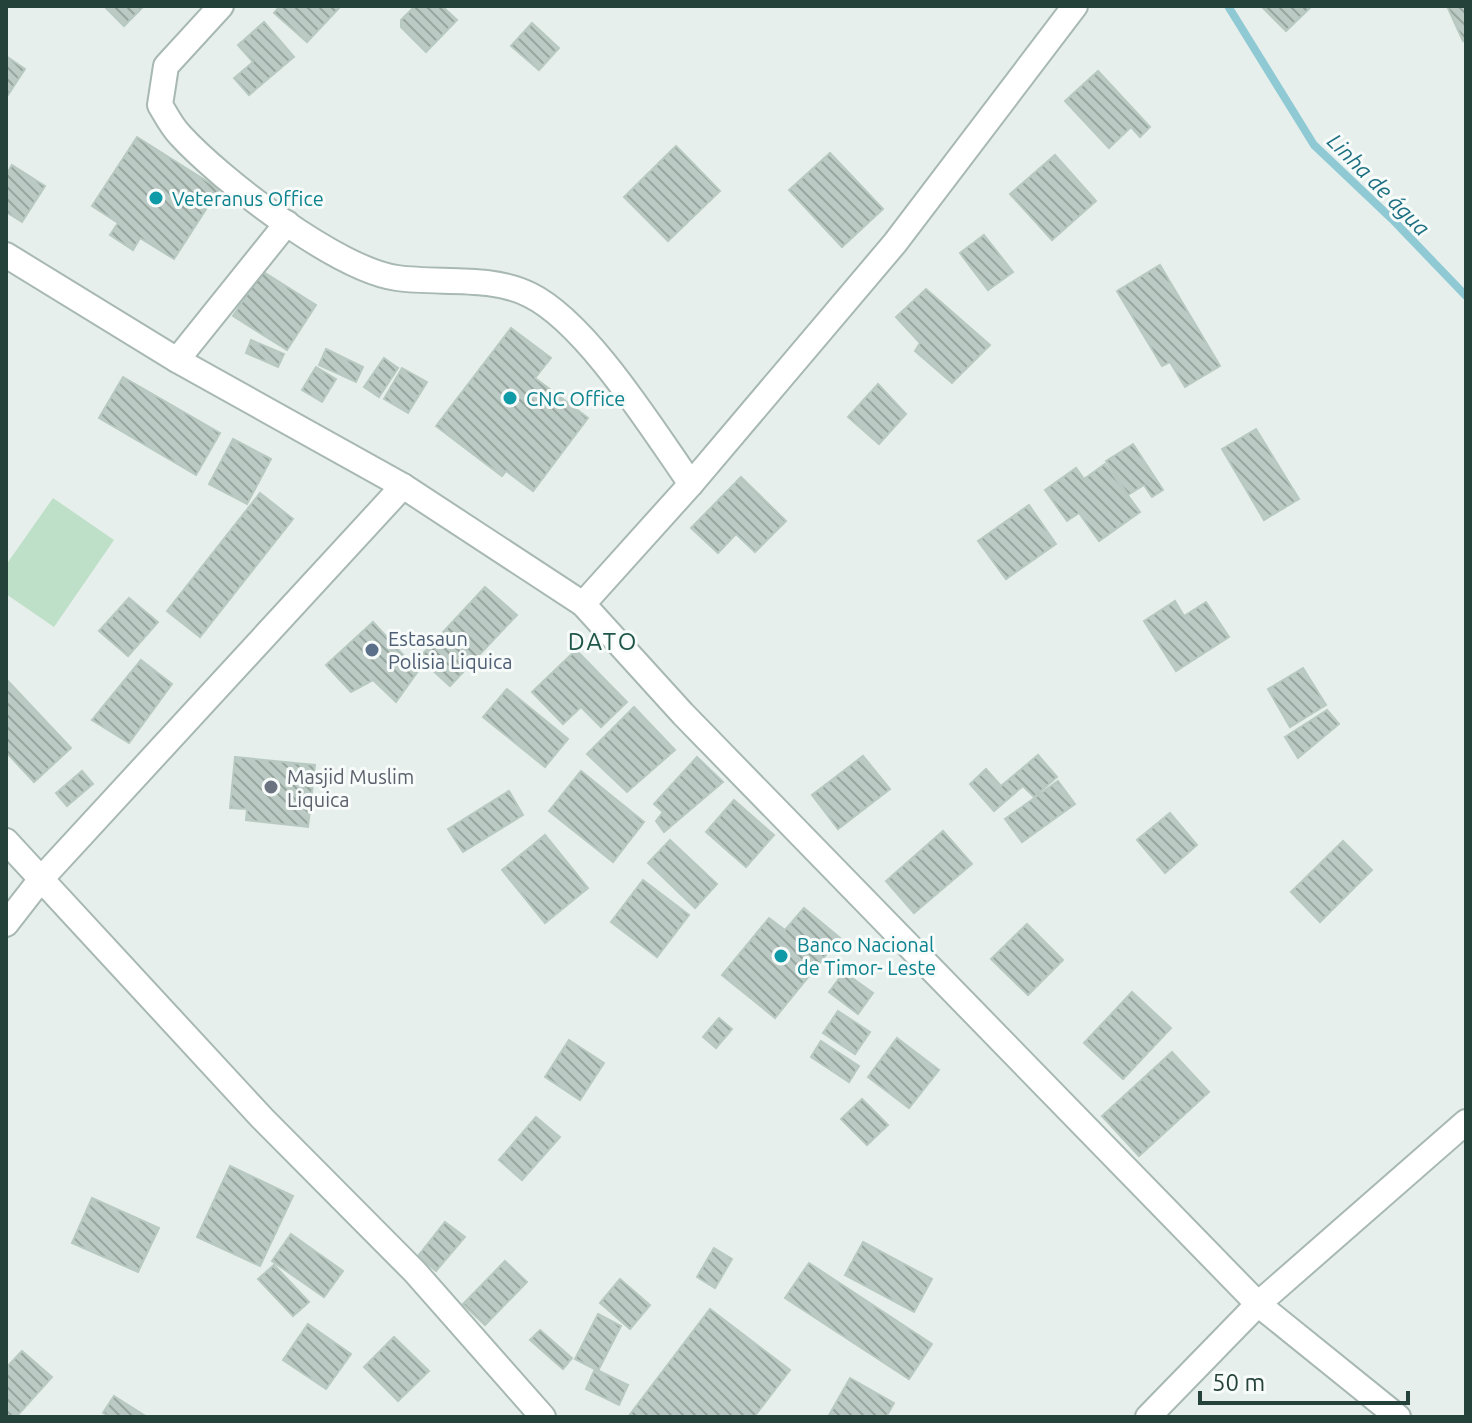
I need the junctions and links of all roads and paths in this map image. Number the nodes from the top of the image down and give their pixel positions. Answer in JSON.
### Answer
{"nodes":[{"id":1,"x":221,"y":6,"type":"edge"},
{"id":2,"x":1075,"y":6,"type":"edge"},
{"id":3,"x":287,"y":223,"type":"junction"},
{"id":4,"x":6,"y":255,"type":"edge"},
{"id":5,"x":177,"y":360,"type":"junction"},
{"id":6,"x":691,"y":484,"type":"junction"},
{"id":7,"x":403,"y":486,"type":"junction"},
{"id":8,"x":583,"y":604,"type":"junction"},
{"id":9,"x":6,"y":841,"type":"edge"},
{"id":10,"x":41,"y":879,"type":"junction"},
{"id":11,"x":6,"y":924,"type":"edge"},
{"id":12,"x":1466,"y":1122,"type":"edge"},
{"id":13,"x":1258,"y":1304,"type":"junction"},
{"id":14,"x":543,"y":1417,"type":"edge"},
{"id":15,"x":1148,"y":1417,"type":"edge"},
{"id":16,"x":1398,"y":1417,"type":"edge"}],
"edges":[{"from":1,"to":3,"type":"street"},
{"from":2,"to":6,"type":"street"},
{"from":3,"to":5,"type":"street"},
{"from":3,"to":6,"type":"street"},
{"from":4,"to":5,"type":"street"},
{"from":5,"to":7,"type":"street"},
{"from":6,"to":8,"type":"street"},
{"from":7,"to":8,"type":"street"},
{"from":7,"to":10,"type":"street"},
{"from":8,"to":13,"type":"street"},
{"from":9,"to":10,"type":"street"},
{"from":10,"to":11,"type":"street"},
{"from":10,"to":14,"type":"street"},
{"from":12,"to":13,"type":"street"},
{"from":13,"to":15,"type":"street"},
{"from":13,"to":16,"type":"street"}]}
